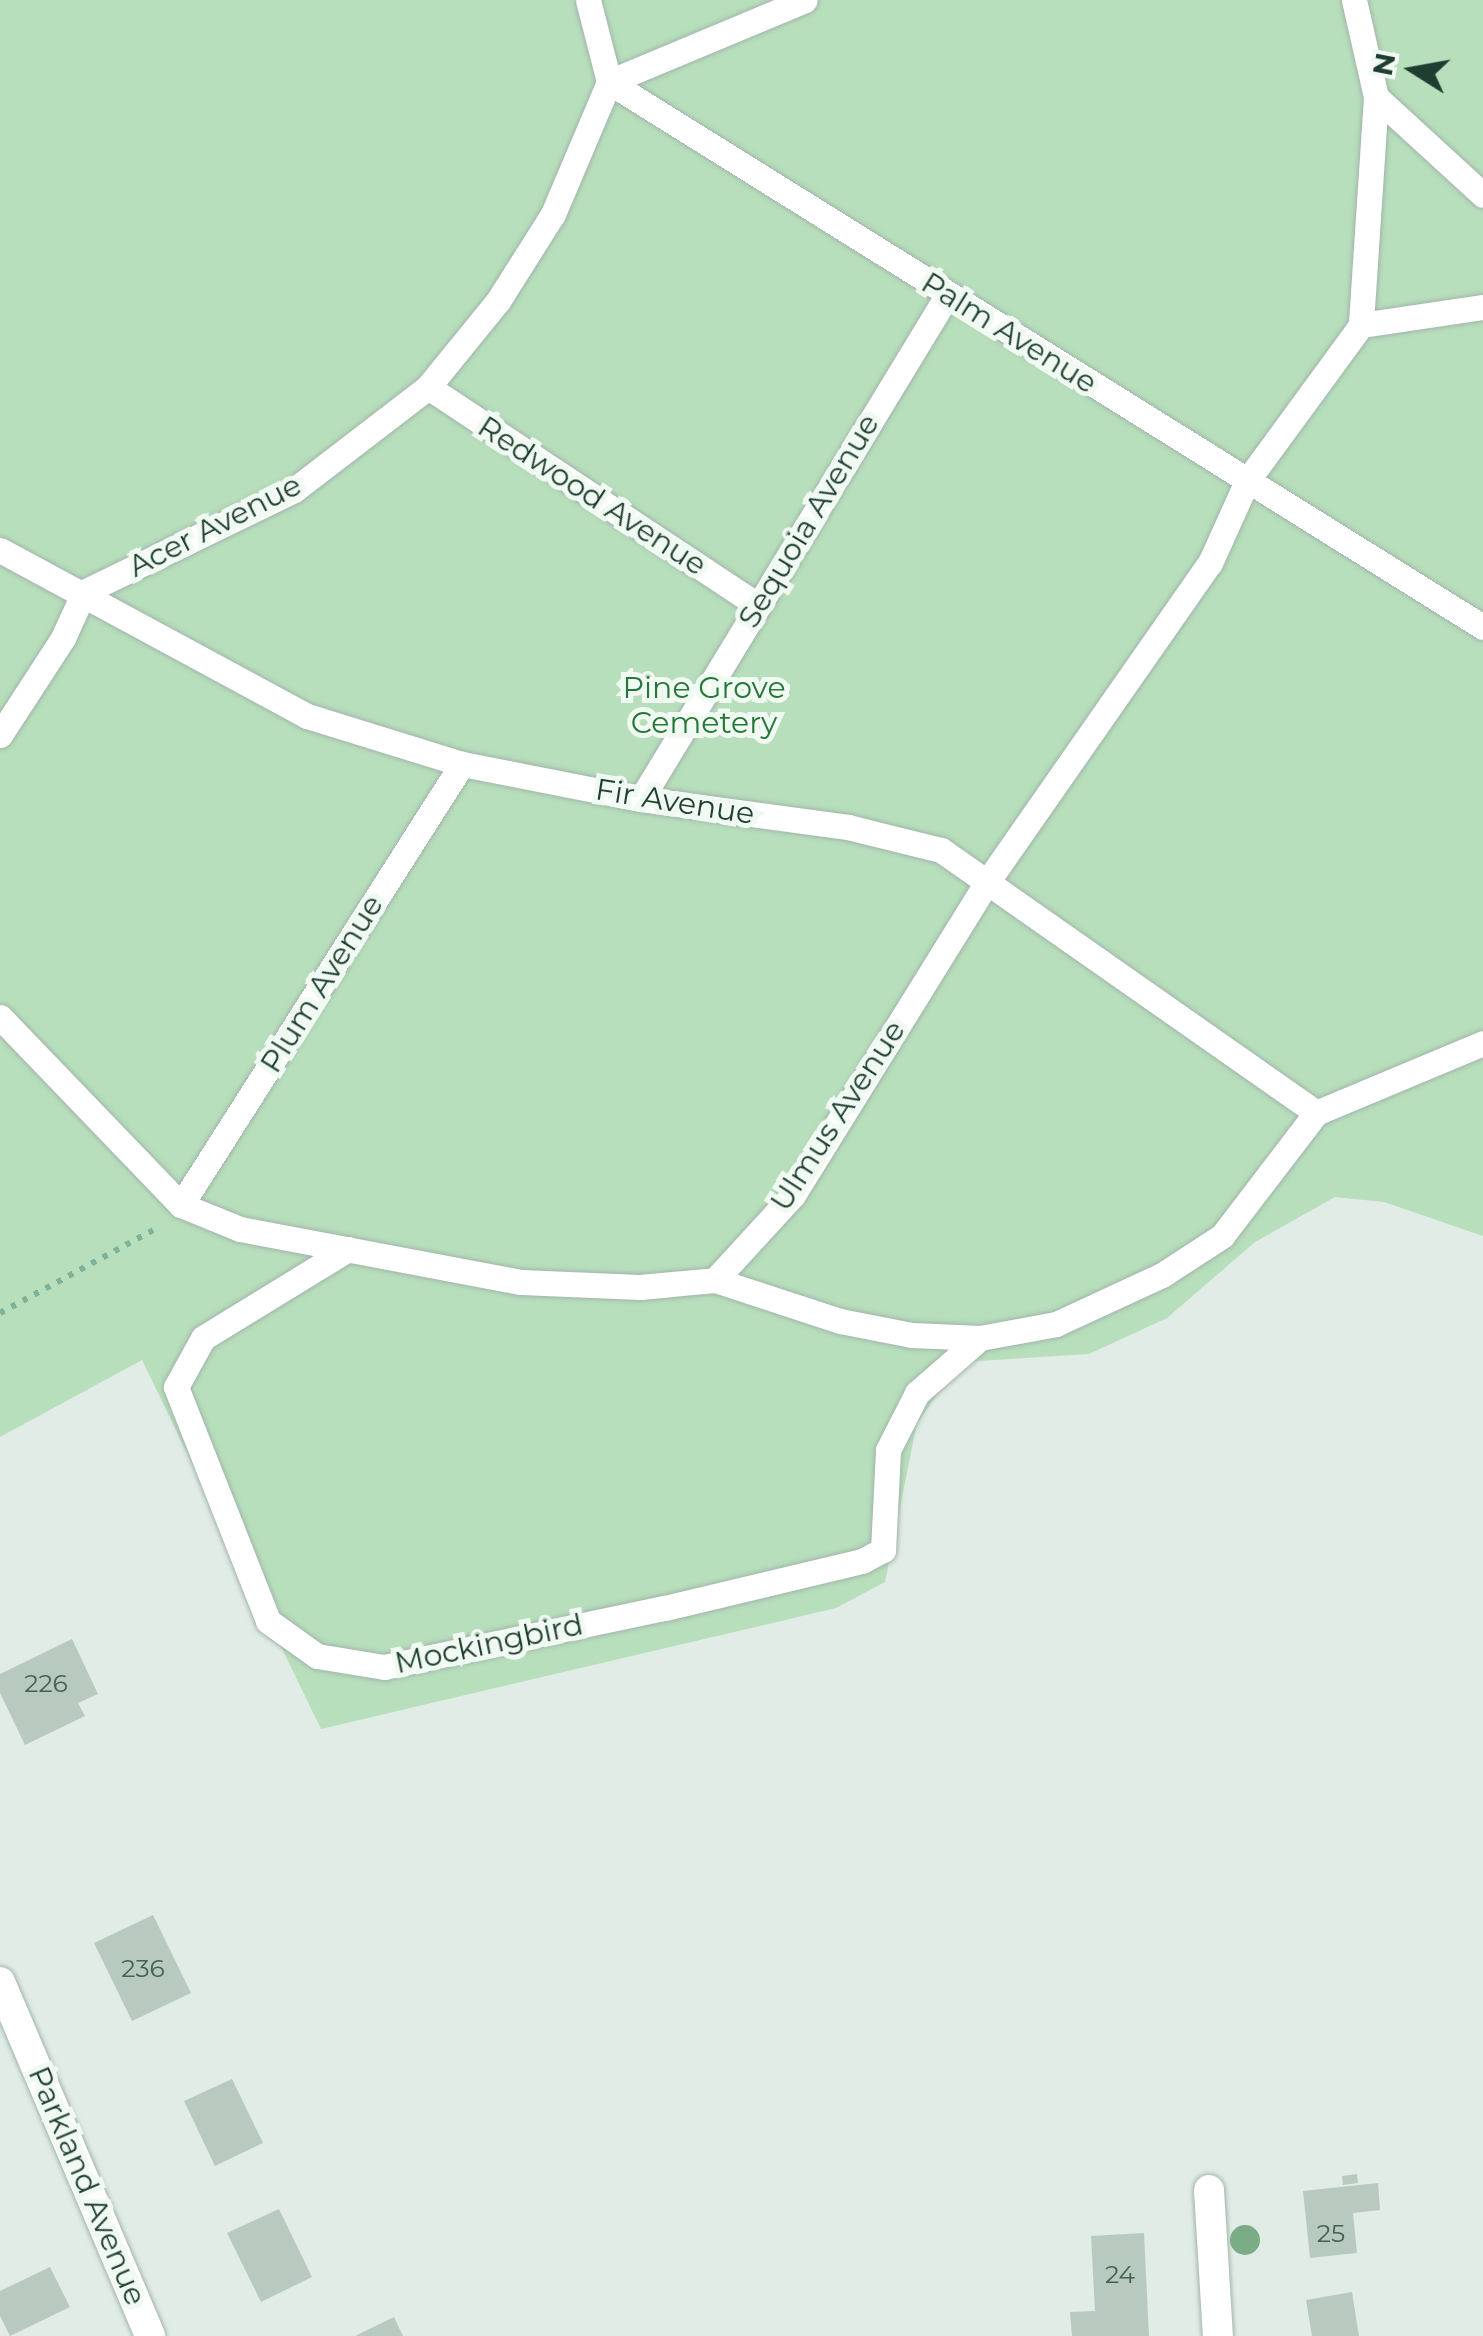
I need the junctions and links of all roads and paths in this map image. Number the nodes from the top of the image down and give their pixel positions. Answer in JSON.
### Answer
{"nodes":[{"id":1,"x":588,"y":0,"type":"edge"},
{"id":2,"x":805,"y":0,"type":"edge"},
{"id":3,"x":1354,"y":0,"type":"edge"},
{"id":4,"x":609,"y":82,"type":"junction"},
{"id":5,"x":1376,"y":97,"type":"junction"},
{"id":6,"x":1483,"y":195,"type":"edge"},
{"id":7,"x":948,"y":294,"type":"junction"},
{"id":8,"x":1483,"y":308,"type":"edge"},
{"id":9,"x":1361,"y":325,"type":"junction"},
{"id":10,"x":428,"y":387,"type":"junction"},
{"id":11,"x":1247,"y":481,"type":"junction"},
{"id":12,"x":0,"y":550,"type":"edge"},
{"id":13,"x":84,"y":592,"type":"junction"},
{"id":14,"x":757,"y":605,"type":"junction"},
{"id":15,"x":1483,"y":627,"type":"edge"},
{"id":16,"x":0,"y":735,"type":"edge"},
{"id":17,"x":462,"y":764,"type":"junction"},
{"id":18,"x":641,"y":799,"type":"junction"},
{"id":19,"x":985,"y":884,"type":"junction"},
{"id":20,"x":0,"y":1018,"type":"edge"},
{"id":21,"x":1483,"y":1042,"type":"edge"},
{"id":22,"x":1316,"y":1113,"type":"junction"},
{"id":23,"x":182,"y":1204,"type":"junction"},
{"id":24,"x":348,"y":1249,"type":"junction"},
{"id":25,"x":715,"y":1280,"type":"junction"},
{"id":26,"x":0,"y":1313,"type":"edge"},
{"id":27,"x":980,"y":1338,"type":"junction"},
{"id":28,"x":0,"y":1982,"type":"edge"},
{"id":29,"x":1209,"y":2190,"type":"dead end"},
{"id":30,"x":150,"y":2336,"type":"edge"},
{"id":31,"x":1218,"y":2336,"type":"edge"}],
"edges":[{"from":1,"to":4,"type":"lane"},
{"from":2,"to":4,"type":"lane"},
{"from":3,"to":5,"type":"lane"},
{"from":4,"to":7,"type":"lane","name":"Palm Avenue"},
{"from":4,"to":10,"type":"lane","name":"Acer Avenue"},
{"from":5,"to":6,"type":"lane"},
{"from":5,"to":9,"type":"lane"},
{"from":7,"to":11,"type":"lane","name":"Palm Avenue"},
{"from":7,"to":14,"type":"lane","name":"Sequoia Avenue"},
{"from":8,"to":9,"type":"lane"},
{"from":9,"to":11,"type":"lane","name":"Ulmus Avenue"},
{"from":10,"to":13,"type":"lane","name":"Acer Avenue"},
{"from":10,"to":14,"type":"lane","name":"Redwood Avenue"},
{"from":11,"to":15,"type":"lane","name":"Palm Avenue"},
{"from":11,"to":19,"type":"lane","name":"Ulmus Avenue"},
{"from":12,"to":13,"type":"lane","name":"Fir Avenue"},
{"from":13,"to":16,"type":"lane"},
{"from":13,"to":17,"type":"lane","name":"Fir Avenue"},
{"from":14,"to":18,"type":"lane","name":"Sequoia Avenue"},
{"from":17,"to":18,"type":"lane","name":"Fir Avenue"},
{"from":17,"to":23,"type":"lane","name":"Plum Avenue"},
{"from":18,"to":19,"type":"lane","name":"Fir Avenue"},
{"from":19,"to":22,"type":"lane","name":"Fir Avenue"},
{"from":19,"to":25,"type":"lane","name":"Ulmus Avenue"},
{"from":20,"to":23,"type":"lane"},
{"from":21,"to":22,"type":"lane"},
{"from":22,"to":27,"type":"lane"},
{"from":23,"to":24,"type":"lane"},
{"from":23,"to":26,"type":"path"},
{"from":24,"to":25,"type":"lane"},
{"from":24,"to":27,"type":"lane","name":"Mockingbird"},
{"from":25,"to":27,"type":"lane"},
{"from":28,"to":30,"type":"main road","name":"Parkland Avenue"},
{"from":29,"to":31,"type":"main road"}]}
